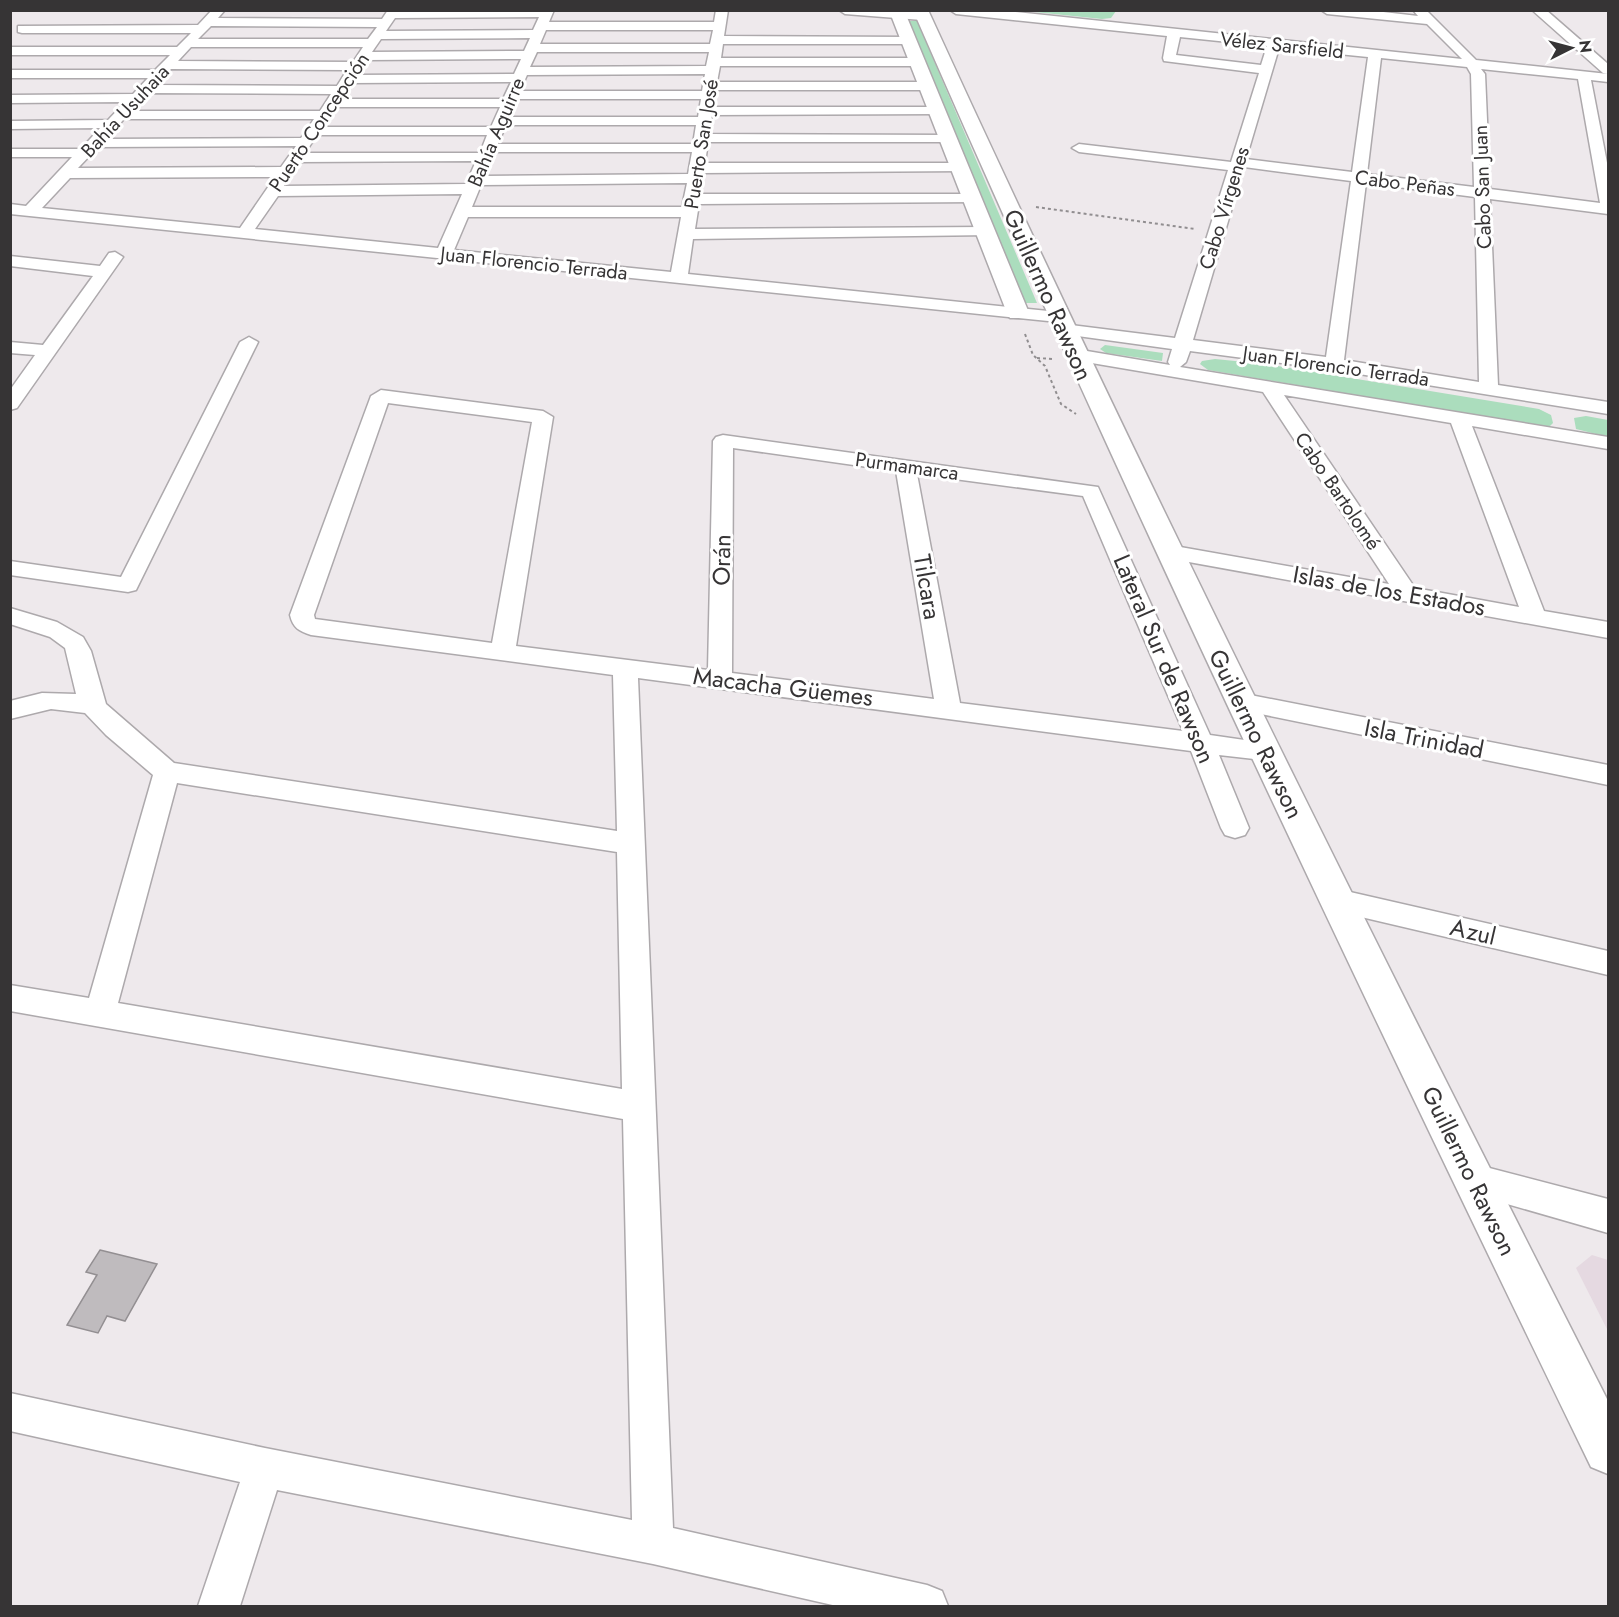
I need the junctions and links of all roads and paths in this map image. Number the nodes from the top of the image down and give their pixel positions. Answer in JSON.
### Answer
{"nodes":[{"id":1,"x":219,"y":10,"type":"edge"},
{"id":2,"x":722,"y":10,"type":"edge"},
{"id":3,"x":845,"y":10,"type":"edge"},
{"id":4,"x":956,"y":10,"type":"edge"},
{"id":5,"x":1135,"y":10,"type":"edge"},
{"id":6,"x":1327,"y":10,"type":"edge"},
{"id":7,"x":1419,"y":10,"type":"edge"},
{"id":8,"x":1538,"y":10,"type":"edge"},
{"id":9,"x":896,"y":12,"type":"edge"},
{"id":10,"x":921,"y":13,"type":"edge"},
{"id":11,"x":38,"y":16,"type":"dead end"},
{"id":12,"x":543,"y":21,"type":"edge"},
{"id":13,"x":1430,"y":21,"type":"junction"},
{"id":14,"x":205,"y":26,"type":"junction"},
{"id":15,"x":1124,"y":28,"type":"junction"},
{"id":16,"x":15,"y":31,"type":"edge"},
{"id":17,"x":1174,"y":34,"type":"junction"},
{"id":18,"x":378,"y":35,"type":"edge"},
{"id":19,"x":908,"y":40,"type":"junction"},
{"id":20,"x":1274,"y":44,"type":"junction"},
{"id":21,"x":185,"y":47,"type":"junction"},
{"id":22,"x":716,"y":49,"type":"junction"},
{"id":23,"x":10,"y":51,"type":"edge"},
{"id":24,"x":530,"y":51,"type":"junction"},
{"id":25,"x":1375,"y":55,"type":"junction"},
{"id":26,"x":916,"y":62,"type":"junction"},
{"id":27,"x":1475,"y":66,"type":"junction"},
{"id":28,"x":163,"y":70,"type":"junction"},
{"id":29,"x":1266,"y":70,"type":"junction"},
{"id":30,"x":1608,"y":70,"type":"edge"},
{"id":31,"x":10,"y":74,"type":"edge"},
{"id":32,"x":520,"y":75,"type":"junction"},
{"id":33,"x":1589,"y":76,"type":"junction"},
{"id":34,"x":1608,"y":78,"type":"edge"},
{"id":35,"x":344,"y":85,"type":"junction"},
{"id":36,"x":926,"y":86,"type":"junction"},
{"id":37,"x":709,"y":90,"type":"junction"},
{"id":38,"x":1608,"y":91,"type":"edge"},
{"id":39,"x":141,"y":94,"type":"junction"},
{"id":40,"x":10,"y":99,"type":"edge"},
{"id":41,"x":510,"y":99,"type":"junction"},
{"id":42,"x":328,"y":109,"type":"junction"},
{"id":43,"x":936,"y":111,"type":"junction"},
{"id":44,"x":705,"y":116,"type":"junction"},
{"id":45,"x":116,"y":120,"type":"junction"},
{"id":46,"x":10,"y":124,"type":"edge"},
{"id":47,"x":498,"y":126,"type":"junction"},
{"id":48,"x":309,"y":136,"type":"junction"},
{"id":49,"x":947,"y":139,"type":"junction"},
{"id":50,"x":701,"y":143,"type":"junction"},
{"id":51,"x":90,"y":148,"type":"junction"},
{"id":52,"x":1079,"y":148,"type":"dead end"},
{"id":53,"x":1603,"y":150,"type":"edge"},
{"id":54,"x":10,"y":153,"type":"edge"},
{"id":55,"x":487,"y":153,"type":"junction"},
{"id":56,"x":295,"y":158,"type":"junction"},
{"id":57,"x":1237,"y":165,"type":"junction"},
{"id":58,"x":959,"y":168,"type":"junction"},
{"id":59,"x":285,"y":172,"type":"junction"},
{"id":60,"x":66,"y":173,"type":"junction"},
{"id":61,"x":696,"y":173,"type":"junction"},
{"id":62,"x":1359,"y":177,"type":"junction"},
{"id":63,"x":473,"y":185,"type":"junction"},
{"id":64,"x":273,"y":191,"type":"junction"},
{"id":65,"x":1482,"y":193,"type":"junction"},
{"id":66,"x":972,"y":199,"type":"junction"},
{"id":67,"x":1007,"y":203,"type":"junction"},
{"id":68,"x":691,"y":205,"type":"junction"},
{"id":69,"x":1608,"y":208,"type":"edge"},
{"id":70,"x":10,"y":209,"type":"edge"},
{"id":71,"x":30,"y":211,"type":"junction"},
{"id":72,"x":462,"y":212,"type":"junction"},
{"id":73,"x":985,"y":232,"type":"junction"},
{"id":74,"x":1216,"y":232,"type":"junction"},
{"id":75,"x":244,"y":233,"type":"junction"},
{"id":76,"x":686,"y":234,"type":"junction"},
{"id":77,"x":444,"y":254,"type":"junction"},
{"id":78,"x":115,"y":257,"type":"dead end"},
{"id":79,"x":10,"y":261,"type":"edge"},
{"id":80,"x":104,"y":272,"type":"junction"},
{"id":81,"x":679,"y":278,"type":"junction"},
{"id":82,"x":1018,"y":313,"type":"junction"},
{"id":83,"x":1065,"y":334,"type":"junction"},
{"id":84,"x":249,"y":342,"type":"dead end"},
{"id":85,"x":1183,"y":346,"type":"junction"},
{"id":86,"x":10,"y":347,"type":"edge"},
{"id":87,"x":48,"y":351,"type":"junction"},
{"id":88,"x":1334,"y":364,"type":"junction"},
{"id":89,"x":1174,"y":371,"type":"junction"},
{"id":90,"x":1269,"y":387,"type":"junction"},
{"id":91,"x":1489,"y":388,"type":"junction"},
{"id":92,"x":1558,"y":399,"type":"junction"},
{"id":93,"x":10,"y":404,"type":"edge"},
{"id":94,"x":1608,"y":408,"type":"edge"},
{"id":95,"x":1460,"y":418,"type":"junction"},
{"id":96,"x":1561,"y":435,"type":"junction"},
{"id":97,"x":723,"y":441,"type":"joint"},
{"id":98,"x":1116,"y":441,"type":"junction"},
{"id":99,"x":1608,"y":443,"type":"edge"},
{"id":100,"x":905,"y":465,"type":"junction"},
{"id":101,"x":1091,"y":491,"type":"joint"},
{"id":102,"x":1169,"y":552,"type":"junction"},
{"id":103,"x":10,"y":568,"type":"edge"},
{"id":104,"x":1408,"y":595,"type":"junction"},
{"id":105,"x":10,"y":616,"type":"edge"},
{"id":106,"x":1534,"y":617,"type":"junction"},
{"id":107,"x":1608,"y":630,"type":"edge"},
{"id":108,"x":503,"y":651,"type":"junction"},
{"id":109,"x":625,"y":666,"type":"junction"},
{"id":110,"x":720,"y":678,"type":"junction"},
{"id":111,"x":1240,"y":702,"type":"junction"},
{"id":112,"x":92,"y":706,"type":"junction"},
{"id":113,"x":948,"y":708,"type":"junction"},
{"id":114,"x":10,"y":710,"type":"edge"},
{"id":115,"x":1202,"y":745,"type":"junction"},
{"id":116,"x":1263,"y":751,"type":"junction"},
{"id":117,"x":167,"y":772,"type":"junction"},
{"id":118,"x":1608,"y":775,"type":"edge"},
{"id":119,"x":1235,"y":828,"type":"dead end"},
{"id":120,"x":632,"y":844,"type":"junction"},
{"id":121,"x":1337,"y":901,"type":"junction"},
{"id":122,"x":1608,"y":963,"type":"edge"},
{"id":123,"x":10,"y":998,"type":"edge"},
{"id":124,"x":100,"y":1013,"type":"junction"},
{"id":125,"x":641,"y":1107,"type":"junction"},
{"id":126,"x":1474,"y":1180,"type":"junction"},
{"id":127,"x":1608,"y":1216,"type":"edge"},
{"id":128,"x":10,"y":1412,"type":"edge"},
{"id":129,"x":1608,"y":1450,"type":"edge"},
{"id":130,"x":265,"y":1468,"type":"junction"},
{"id":131,"x":653,"y":1544,"type":"junction"},
{"id":132,"x":219,"y":1606,"type":"edge"},
{"id":133,"x":927,"y":1606,"type":"edge"}],
"edges":[{"from":1,"to":14,"type":"street","name":"Bahía Usuhaia"},
{"from":2,"to":22,"type":"street","name":"Puerto San José"},
{"from":3,"to":9,"type":"street"},
{"from":4,"to":15,"type":"street","name":"Vélez Sarsfield"},
{"from":5,"to":15,"type":"street"},
{"from":6,"to":13,"type":"street"},
{"from":7,"to":13,"type":"street"},
{"from":8,"to":30,"type":"street"},
{"from":9,"to":10,"type":"street"},
{"from":9,"to":19,"type":"main road","name":"Guillermo Rawson"},
{"from":10,"to":67,"type":"main road","name":"Guillermo Rawson"},
{"from":11,"to":16,"type":"street"},
{"from":12,"to":18,"type":"street"},
{"from":12,"to":18,"type":"street"},
{"from":12,"to":22,"type":"street"},
{"from":12,"to":24,"type":"street","name":"Bahía Aguirre"},
{"from":13,"to":27,"type":"street"},
{"from":14,"to":16,"type":"street"},
{"from":14,"to":18,"type":"street"},
{"from":14,"to":21,"type":"street","name":"Bahía Usuhaia"},
{"from":15,"to":17,"type":"street","name":"Vélez Sarsfield"},
{"from":17,"to":20,"type":"street","name":"Vélez Sarsfield"},
{"from":17,"to":29,"type":"street"},
{"from":18,"to":21,"type":"street"},
{"from":18,"to":24,"type":"street"},
{"from":18,"to":28,"type":"street"},
{"from":18,"to":35,"type":"street","name":"Puerto Concepción"},
{"from":19,"to":22,"type":"street"},
{"from":19,"to":26,"type":"main road","name":"Guillermo Rawson"},
{"from":20,"to":25,"type":"street","name":"Vélez Sarsfield"},
{"from":20,"to":29,"type":"street","name":"Cabo Vírgenes"},
{"from":21,"to":23,"type":"street"},
{"from":21,"to":28,"type":"street","name":"Bahía Usuhaia"},
{"from":22,"to":24,"type":"street"},
{"from":22,"to":26,"type":"street"},
{"from":22,"to":32,"type":"street"},
{"from":22,"to":37,"type":"street","name":"Puerto San José"},
{"from":24,"to":32,"type":"street","name":"Bahía Aguirre"},
{"from":25,"to":27,"type":"street","name":"Vélez Sarsfield"},
{"from":25,"to":62,"type":"street"},
{"from":26,"to":36,"type":"main road","name":"Guillermo Rawson"},
{"from":27,"to":33,"type":"street","name":"Vélez Sarsfield"},
{"from":27,"to":65,"type":"street","name":"Cabo San Juan"},
{"from":28,"to":31,"type":"street"},
{"from":28,"to":39,"type":"street","name":"Bahía Usuhaia"},
{"from":29,"to":57,"type":"street","name":"Cabo Vírgenes"},
{"from":32,"to":35,"type":"street"},
{"from":32,"to":41,"type":"street","name":"Bahía Aguirre"},
{"from":33,"to":34,"type":"street","name":"Vélez Sarsfield"},
{"from":33,"to":38,"type":"street"},
{"from":33,"to":53,"type":"street"},
{"from":35,"to":39,"type":"street"},
{"from":35,"to":42,"type":"street","name":"Puerto Concepción"},
{"from":36,"to":37,"type":"street"},
{"from":36,"to":43,"type":"main road","name":"Guillermo Rawson"},
{"from":37,"to":41,"type":"street"},
{"from":37,"to":44,"type":"street","name":"Puerto San José"},
{"from":39,"to":40,"type":"street"},
{"from":39,"to":45,"type":"street","name":"Bahía Usuhaia"},
{"from":41,"to":42,"type":"street"},
{"from":41,"to":47,"type":"street","name":"Bahía Aguirre"},
{"from":42,"to":45,"type":"street"},
{"from":42,"to":48,"type":"street","name":"Puerto Concepción"},
{"from":43,"to":44,"type":"street"},
{"from":43,"to":49,"type":"main road","name":"Guillermo Rawson"},
{"from":44,"to":47,"type":"street"},
{"from":44,"to":50,"type":"street","name":"Puerto San José"},
{"from":45,"to":46,"type":"street"},
{"from":45,"to":51,"type":"street","name":"Bahía Usuhaia"},
{"from":47,"to":48,"type":"street"},
{"from":47,"to":55,"type":"street","name":"Bahía Aguirre"},
{"from":48,"to":51,"type":"street"},
{"from":48,"to":56,"type":"street","name":"Puerto Concepción"},
{"from":49,"to":50,"type":"street"},
{"from":49,"to":58,"type":"main road","name":"Guillermo Rawson"},
{"from":50,"to":55,"type":"street"},
{"from":50,"to":61,"type":"street","name":"Puerto San José"},
{"from":51,"to":54,"type":"street"},
{"from":51,"to":60,"type":"street","name":"Bahía Usuhaia"},
{"from":52,"to":57,"type":"street","name":"Cabo Peñas"},
{"from":53,"to":69,"type":"street"},
{"from":55,"to":56,"type":"street"},
{"from":55,"to":63,"type":"street","name":"Bahía Aguirre"},
{"from":56,"to":59,"type":"street","name":"Puerto Concepción"},
{"from":57,"to":62,"type":"street","name":"Cabo Peñas"},
{"from":57,"to":74,"type":"street","name":"Cabo Vírgenes"},
{"from":58,"to":61,"type":"street"},
{"from":58,"to":66,"type":"main road","name":"Guillermo Rawson"},
{"from":59,"to":60,"type":"street"},
{"from":59,"to":64,"type":"street","name":"Puerto Concepción"},
{"from":60,"to":71,"type":"street","name":"Bahía Usuhaia"},
{"from":61,"to":63,"type":"street"},
{"from":61,"to":68,"type":"street","name":"Puerto San José"},
{"from":62,"to":65,"type":"street","name":"Cabo Peñas"},
{"from":62,"to":88,"type":"street"},
{"from":63,"to":64,"type":"street"},
{"from":63,"to":72,"type":"street","name":"Bahía Aguirre"},
{"from":64,"to":75,"type":"street","name":"Puerto Concepción"},
{"from":65,"to":69,"type":"street","name":"Cabo Peñas"},
{"from":65,"to":91,"type":"street","name":"Cabo San Juan"},
{"from":66,"to":68,"type":"street"},
{"from":66,"to":73,"type":"main road","name":"Guillermo Rawson"},
{"from":67,"to":74,"type":"path"},
{"from":67,"to":83,"type":"main road","name":"Guillermo Rawson"},
{"from":68,"to":72,"type":"street"},
{"from":68,"to":76,"type":"street","name":"Puerto San José"},
{"from":70,"to":71,"type":"street","name":"Juan Florencio Terrada"},
{"from":71,"to":75,"type":"street","name":"Juan Florencio Terrada"},
{"from":72,"to":77,"type":"street","name":"Bahía Aguirre"},
{"from":73,"to":76,"type":"street"},
{"from":73,"to":82,"type":"main road","name":"Guillermo Rawson"},
{"from":74,"to":85,"type":"street","name":"Cabo Vírgenes"},
{"from":75,"to":77,"type":"street","name":"Juan Florencio Terrada"},
{"from":76,"to":81,"type":"street","name":"Puerto San José"},
{"from":77,"to":81,"type":"street","name":"Juan Florencio Terrada"},
{"from":78,"to":80,"type":"street"},
{"from":79,"to":80,"type":"street"},
{"from":80,"to":87,"type":"street"},
{"from":81,"to":82,"type":"street","name":"Juan Florencio Terrada"},
{"from":82,"to":83,"type":"street","name":"Juan Florencio Terrada"},
{"from":82,"to":98,"type":"path"},
{"from":83,"to":85,"type":"street","name":"Juan Florencio Terrada"},
{"from":83,"to":89,"type":"street","name":"Juan Florencio Terrada"},
{"from":83,"to":98,"type":"main road","name":"Guillermo Rawson"},
{"from":84,"to":103,"type":"street"},
{"from":85,"to":88,"type":"street","name":"Juan Florencio Terrada"},
{"from":85,"to":89,"type":"street","name":"Cabo Vírgenes"},
{"from":86,"to":87,"type":"street"},
{"from":87,"to":93,"type":"street"},
{"from":88,"to":91,"type":"street","name":"Juan Florencio Terrada"},
{"from":89,"to":90,"type":"street","name":"Juan Florencio Terrada"},
{"from":90,"to":95,"type":"street","name":"Juan Florencio Terrada"},
{"from":90,"to":104,"type":"street","name":"Cabo Bartolomé"},
{"from":91,"to":92,"type":"street","name":"Juan Florencio Terrada"},
{"from":92,"to":94,"type":"street","name":"Juan Florencio Terrada"},
{"from":92,"to":96,"type":"street"},
{"from":95,"to":96,"type":"street","name":"Juan Florencio Terrada"},
{"from":95,"to":106,"type":"street"},
{"from":96,"to":99,"type":"street","name":"Juan Florencio Terrada"},
{"from":97,"to":100,"type":"street","name":"Purmamarca"},
{"from":97,"to":110,"type":"street","name":"Orán"},
{"from":98,"to":102,"type":"main road","name":"Guillermo Rawson"},
{"from":100,"to":101,"type":"street","name":"Purmamarca"},
{"from":100,"to":113,"type":"street","name":"Tilcara"},
{"from":101,"to":115,"type":"street","name":"Lateral Sur de Rawson"},
{"from":102,"to":104,"type":"street","name":"Islas de los Estados"},
{"from":102,"to":111,"type":"main road","name":"Guillermo Rawson"},
{"from":104,"to":106,"type":"street","name":"Islas de los Estados"},
{"from":105,"to":112,"type":"street"},
{"from":106,"to":107,"type":"street","name":"Islas de los Estados"},
{"from":108,"to":108,"type":"street","name":"Macacha Güemes"},
{"from":108,"to":109,"type":"street","name":"Macacha Güemes"},
{"from":109,"to":110,"type":"street","name":"Macacha Güemes"},
{"from":109,"to":120,"type":"street"},
{"from":110,"to":113,"type":"street","name":"Macacha Güemes"},
{"from":111,"to":116,"type":"main road","name":"Guillermo Rawson"},
{"from":111,"to":118,"type":"street","name":"Isla Trinidad"},
{"from":112,"to":114,"type":"street"},
{"from":112,"to":117,"type":"street"},
{"from":113,"to":115,"type":"street","name":"Macacha Güemes"},
{"from":115,"to":116,"type":"street","name":"Macacha Güemes"},
{"from":115,"to":119,"type":"street","name":"Lateral Sur de Rawson"},
{"from":116,"to":121,"type":"main road","name":"Guillermo Rawson"},
{"from":117,"to":120,"type":"street"},
{"from":117,"to":124,"type":"street"},
{"from":120,"to":125,"type":"street"},
{"from":121,"to":122,"type":"street","name":"Azul"},
{"from":121,"to":126,"type":"main road","name":"Guillermo Rawson"},
{"from":123,"to":124,"type":"street"},
{"from":124,"to":125,"type":"street"},
{"from":125,"to":131,"type":"street"},
{"from":126,"to":127,"type":"street"},
{"from":126,"to":129,"type":"main road","name":"Guillermo Rawson"},
{"from":128,"to":130,"type":"street"},
{"from":130,"to":131,"type":"street"},
{"from":130,"to":132,"type":"street"},
{"from":131,"to":133,"type":"street"}]}
